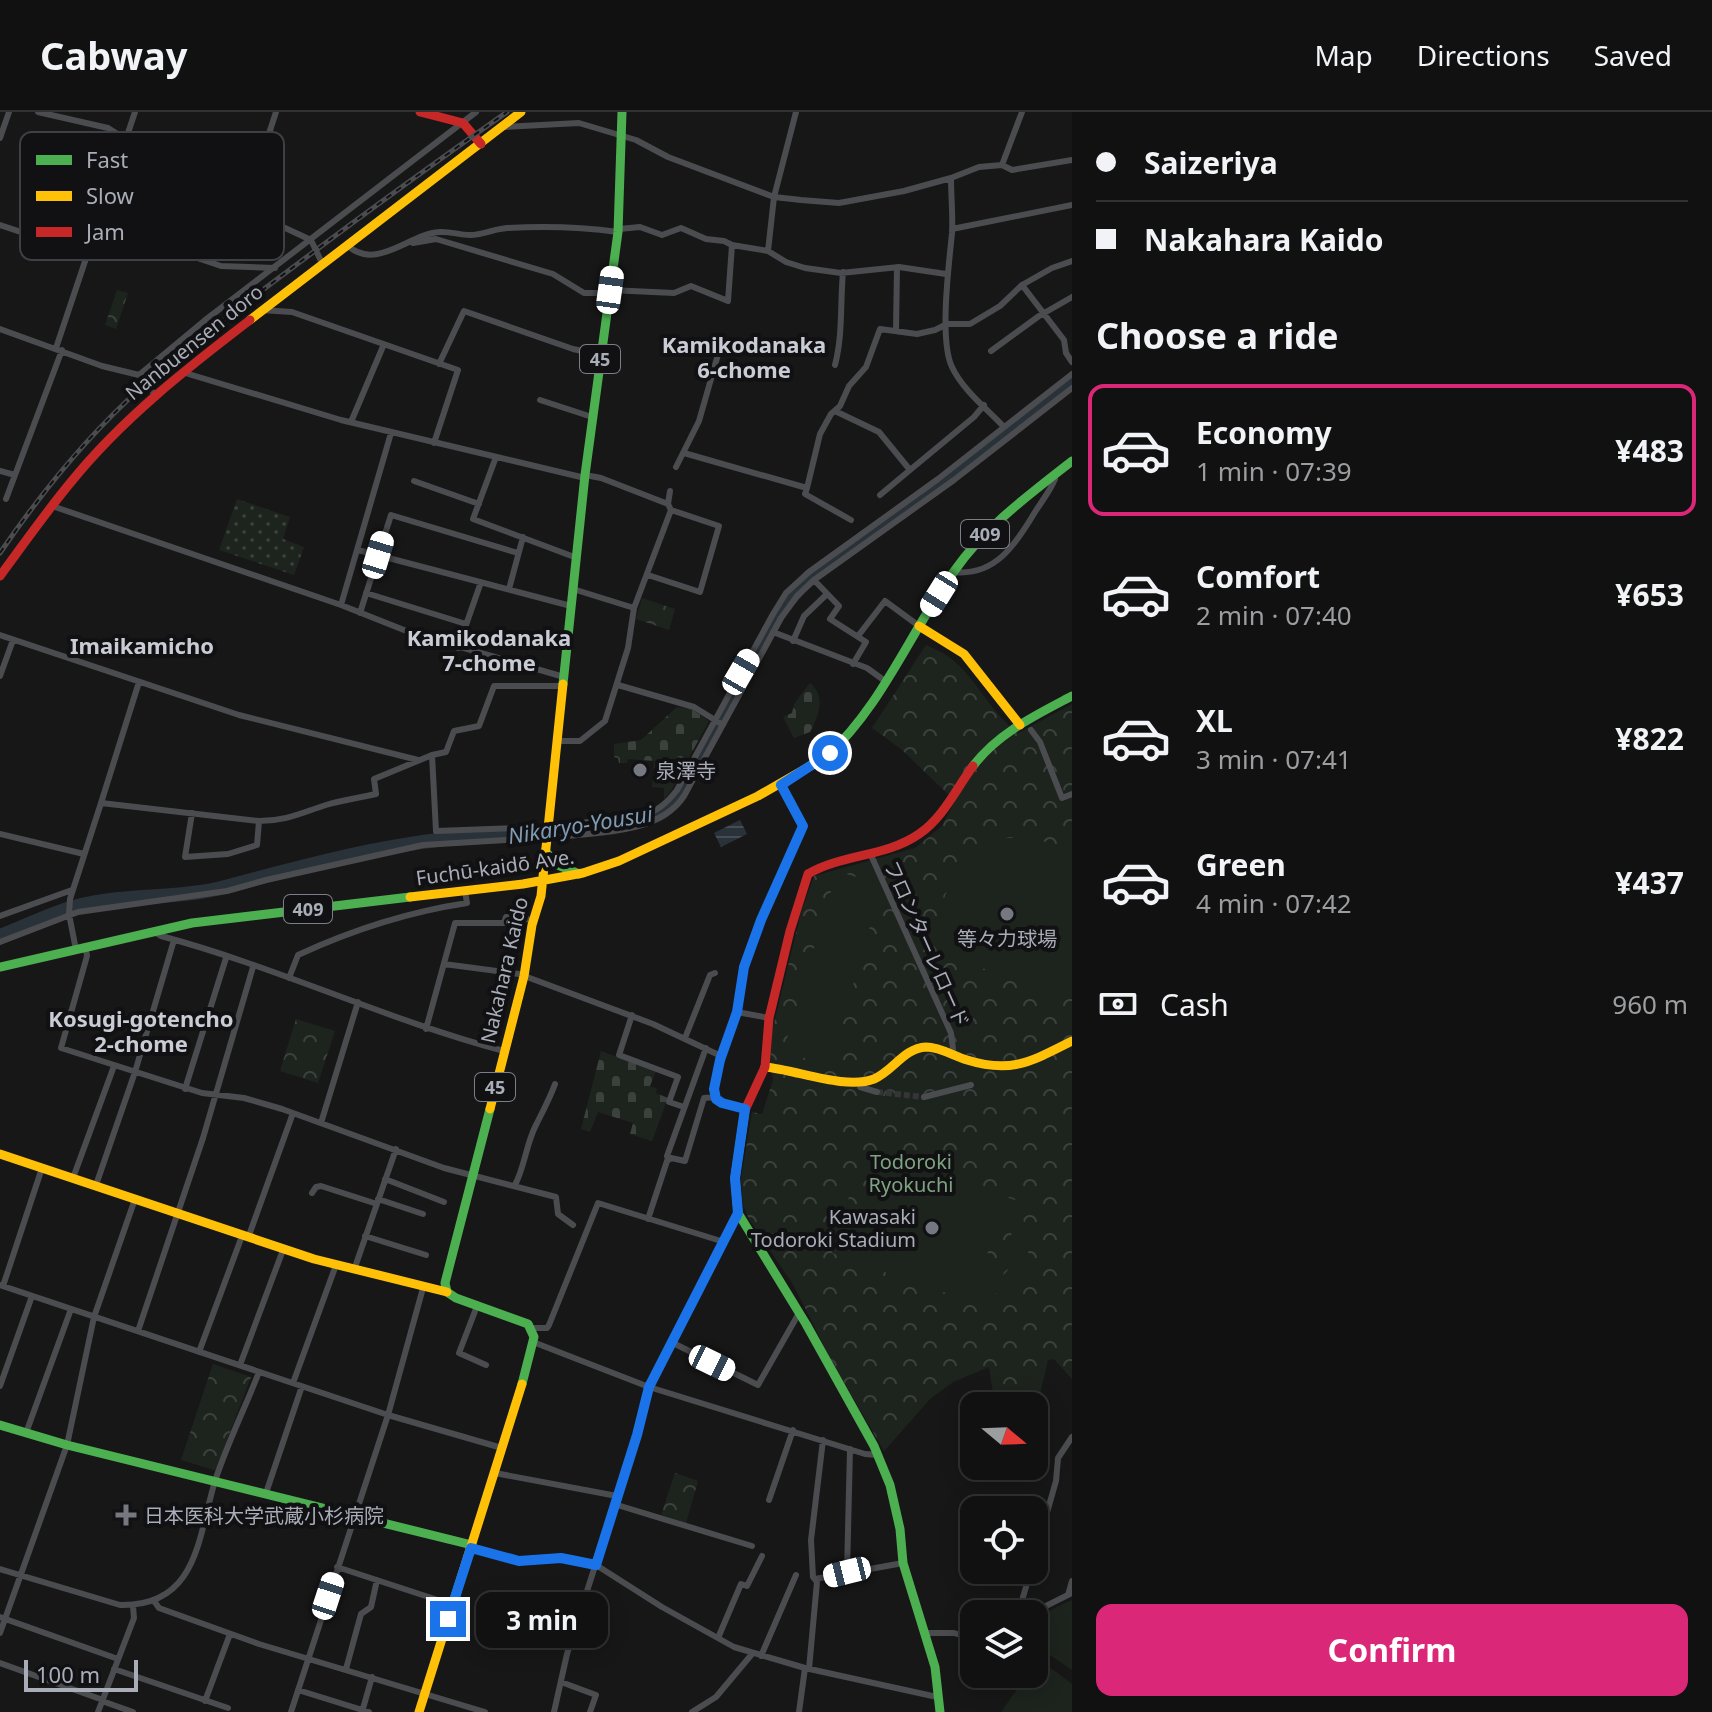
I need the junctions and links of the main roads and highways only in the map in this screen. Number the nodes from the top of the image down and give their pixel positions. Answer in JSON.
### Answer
{"nodes":[{"id":1,"x":420,"y":112,"type":"edge"},
{"id":2,"x":521,"y":112,"type":"edge"},
{"id":3,"x":622,"y":112,"type":"edge"},
{"id":4,"x":481,"y":144,"type":"junction"},
{"id":5,"x":1072,"y":461,"type":"edge"},
{"id":6,"x":0,"y":576,"type":"edge"},
{"id":7,"x":919,"y":626,"type":"junction"},
{"id":8,"x":1072,"y":696,"type":"edge"},
{"id":9,"x":1020,"y":725,"type":"junction"},
{"id":10,"x":545,"y":851,"type":"junction"},
{"id":11,"x":579,"y":874,"type":"junction"},
{"id":12,"x":542,"y":881,"type":"junction"},
{"id":13,"x":0,"y":967,"type":"edge"},
{"id":14,"x":1072,"y":1041,"type":"edge"},
{"id":15,"x":765,"y":1067,"type":"junction"},
{"id":16,"x":0,"y":1154,"type":"edge"},
{"id":17,"x":447,"y":1292,"type":"junction"},
{"id":18,"x":0,"y":1425,"type":"edge"},
{"id":19,"x":471,"y":1547,"type":"junction"},
{"id":20,"x":419,"y":1712,"type":"edge"},
{"id":21,"x":940,"y":1712,"type":"edge"}],
"edges":[{"from":1,"to":4,"type":"main road"},
{"from":2,"to":4,"type":"main road","name":"Nanbuensen doro"},
{"from":3,"to":10,"type":"main road","name":"Nakahara Kaido","number":"45"},
{"from":4,"to":6,"type":"main road","name":"Nanbuensen doro"},
{"from":5,"to":7,"type":"main road","name":"Fuchū-kaidō Ave.","number":"409"},
{"from":7,"to":9,"type":"main road"},
{"from":7,"to":11,"type":"main road","name":"Fuchū-kaidō Ave.","number":"409"},
{"from":8,"to":9,"type":"main road"},
{"from":9,"to":15,"type":"main road"},
{"from":10,"to":11,"type":"main road"},
{"from":10,"to":12,"type":"main road","name":"Nakahara Kaido","number":"45"},
{"from":11,"to":12,"type":"main road","name":"Fuchū-kaidō Ave.","number":"409"},
{"from":12,"to":13,"type":"main road","name":"Fuchū-kaidō Ave.","number":"409"},
{"from":12,"to":17,"type":"main road","name":"Nakahara Kaido","number":"45"},
{"from":14,"to":15,"type":"main road"},
{"from":15,"to":21,"type":"main road"},
{"from":16,"to":17,"type":"main road"},
{"from":17,"to":19,"type":"main road"},
{"from":18,"to":19,"type":"main road"},
{"from":19,"to":20,"type":"main road"}]}
